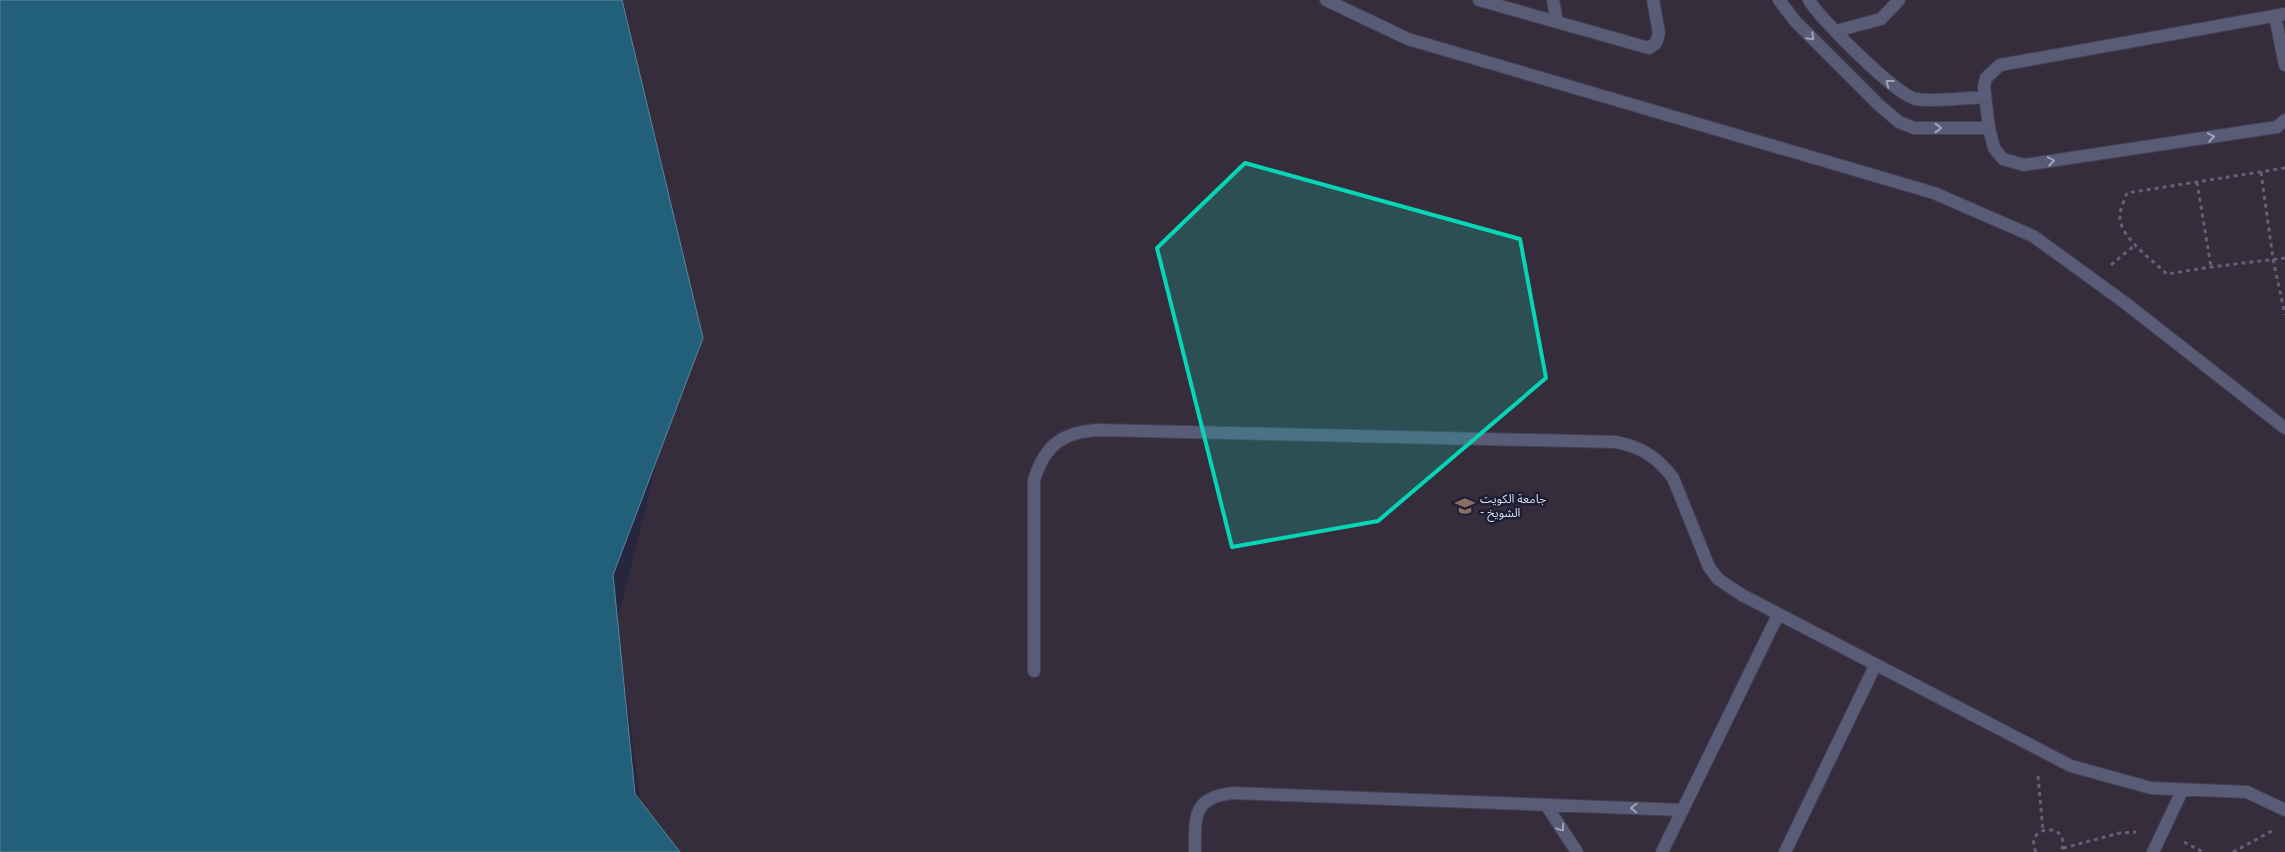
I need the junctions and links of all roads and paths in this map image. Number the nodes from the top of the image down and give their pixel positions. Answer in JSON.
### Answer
{"nodes":[{"id":1,"x":1326,"y":0,"type":"edge"},
{"id":2,"x":1479,"y":0,"type":"edge"},
{"id":3,"x":1554,"y":0,"type":"edge"},
{"id":4,"x":1653,"y":0,"type":"edge"},
{"id":5,"x":1779,"y":0,"type":"edge"},
{"id":6,"x":1809,"y":0,"type":"edge"},
{"id":7,"x":1899,"y":0,"type":"edge"},
{"id":8,"x":2280,"y":15,"type":"edge"},
{"id":9,"x":1557,"y":22,"type":"junction"},
{"id":10,"x":1836,"y":31,"type":"junction"},
{"id":11,"x":2285,"y":65,"type":"edge"},
{"id":12,"x":1985,"y":98,"type":"junction"},
{"id":13,"x":2285,"y":120,"type":"edge"},
{"id":14,"x":1989,"y":128,"type":"junction"},
{"id":15,"x":2285,"y":168,"type":"edge"},
{"id":16,"x":2261,"y":172,"type":"junction"},
{"id":17,"x":2197,"y":182,"type":"junction"},
{"id":18,"x":2136,"y":244,"type":"junction"},
{"id":19,"x":2285,"y":258,"type":"edge"},
{"id":20,"x":2273,"y":260,"type":"junction"},
{"id":21,"x":2211,"y":267,"type":"junction"},
{"id":22,"x":2093,"y":280,"type":"junction"},
{"id":23,"x":2285,"y":315,"type":"edge"},
{"id":24,"x":2285,"y":428,"type":"edge"},
{"id":25,"x":1778,"y":614,"type":"junction"},
{"id":26,"x":1875,"y":666,"type":"junction"},
{"id":27,"x":1034,"y":671,"type":"dead end"},
{"id":28,"x":2037,"y":749,"type":"junction"},
{"id":29,"x":2182,"y":791,"type":"junction"},
{"id":30,"x":1546,"y":805,"type":"junction"},
{"id":31,"x":1683,"y":810,"type":"junction"},
{"id":32,"x":2285,"y":810,"type":"edge"},
{"id":33,"x":2276,"y":829,"type":"dead end"},
{"id":34,"x":2044,"y":830,"type":"junction"},
{"id":35,"x":2163,"y":831,"type":"junction"},
{"id":36,"x":2062,"y":850,"type":"edge"},
{"id":37,"x":1195,"y":852,"type":"edge"},
{"id":38,"x":1577,"y":852,"type":"edge"},
{"id":39,"x":1662,"y":852,"type":"edge"},
{"id":40,"x":1785,"y":852,"type":"edge"},
{"id":41,"x":2036,"y":852,"type":"edge"},
{"id":42,"x":2153,"y":852,"type":"edge"},
{"id":43,"x":2233,"y":852,"type":"edge"}],
"edges":[{"from":1,"to":22,"type":"lane"},
{"from":2,"to":9,"type":"lane"},
{"from":3,"to":9,"type":"lane"},
{"from":4,"to":9,"type":"lane"},
{"from":5,"to":14,"type":"lane","one_way":true},
{"from":6,"to":10,"type":"lane"},
{"from":7,"to":10,"type":"lane"},
{"from":8,"to":11,"type":"lane"},
{"from":8,"to":12,"type":"lane"},
{"from":12,"to":10,"type":"lane","one_way":true},
{"from":12,"to":14,"type":"lane"},
{"from":14,"to":13,"type":"lane","one_way":true},
{"from":15,"to":16,"type":"path"},
{"from":16,"to":17,"type":"path"},
{"from":16,"to":20,"type":"path"},
{"from":17,"to":18,"type":"path"},
{"from":17,"to":21,"type":"path"},
{"from":18,"to":21,"type":"path"},
{"from":18,"to":22,"type":"path"},
{"from":19,"to":20,"type":"path"},
{"from":20,"to":21,"type":"path"},
{"from":20,"to":23,"type":"path"},
{"from":22,"to":24,"type":"lane"},
{"from":25,"to":26,"type":"lane"},
{"from":25,"to":27,"type":"lane"},
{"from":25,"to":31,"type":"lane"},
{"from":26,"to":28,"type":"lane"},
{"from":26,"to":40,"type":"lane"},
{"from":28,"to":29,"type":"lane"},
{"from":28,"to":34,"type":"path"},
{"from":29,"to":32,"type":"lane"},
{"from":29,"to":35,"type":"lane"},
{"from":31,"to":30,"type":"lane","one_way":true},
{"from":30,"to":37,"type":"lane"},
{"from":30,"to":38,"type":"lane","one_way":true},
{"from":31,"to":39,"type":"lane"},
{"from":33,"to":43,"type":"path"},
{"from":34,"to":36,"type":"path"},
{"from":34,"to":41,"type":"path"},
{"from":35,"to":36,"type":"path"},
{"from":35,"to":42,"type":"lane"}]}
